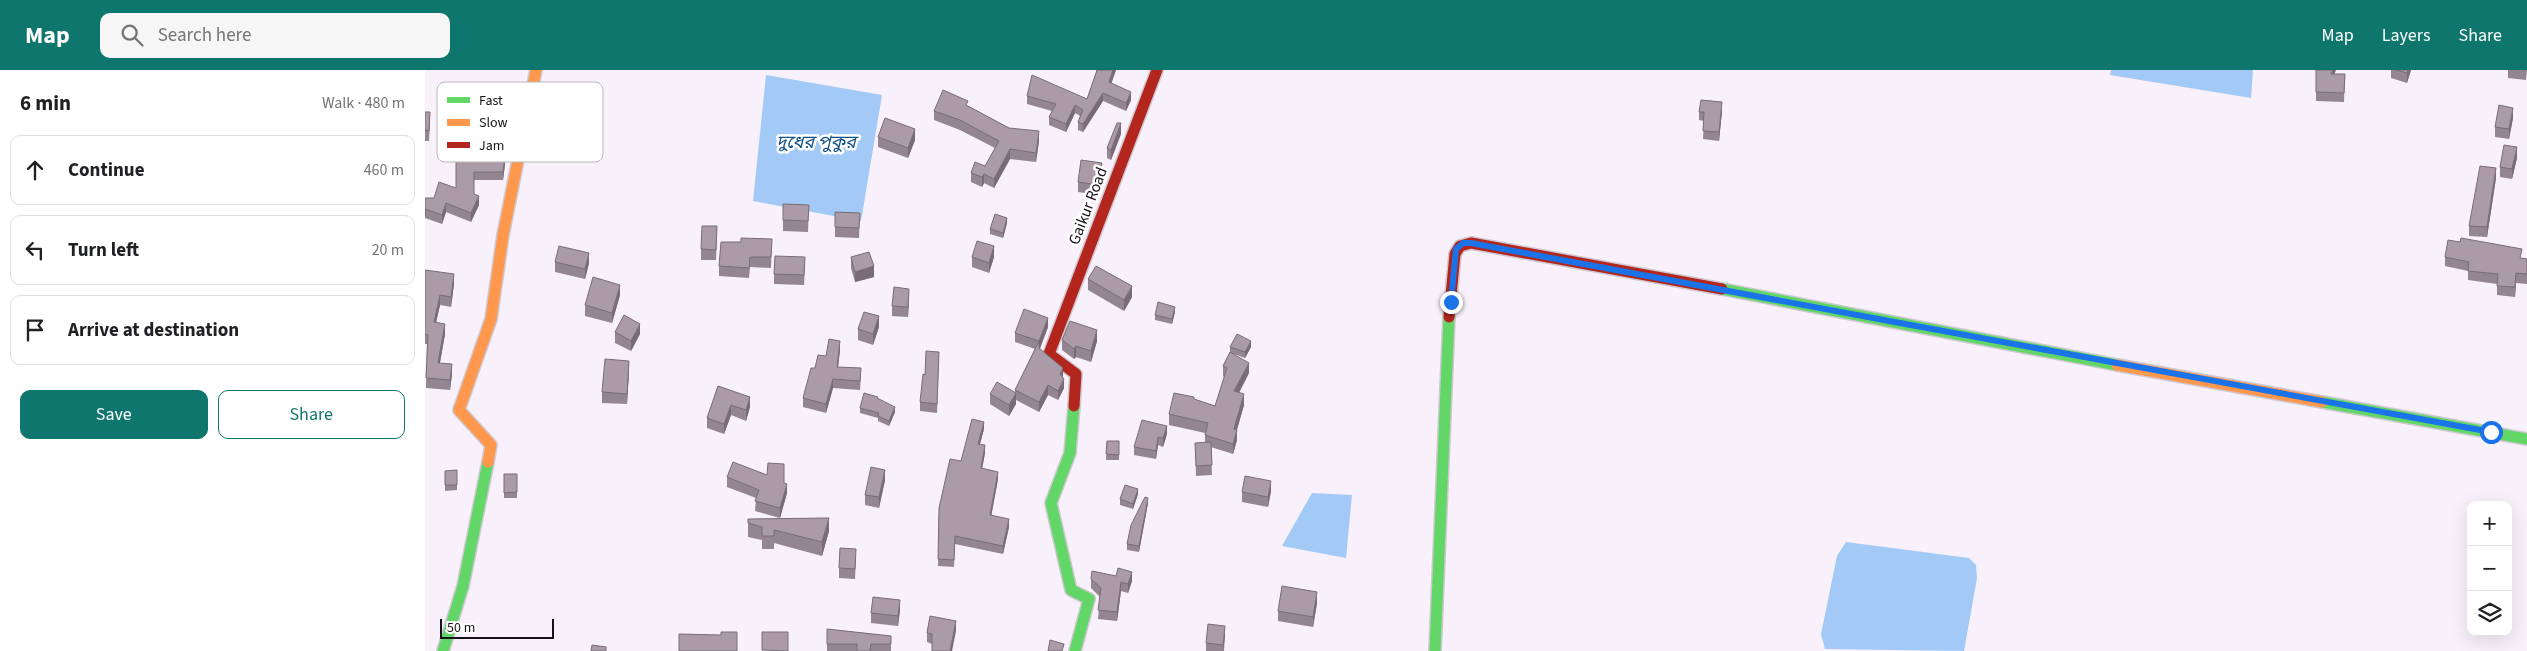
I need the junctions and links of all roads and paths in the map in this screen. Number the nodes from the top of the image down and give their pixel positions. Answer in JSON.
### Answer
{"nodes":[{"id":1,"x":1157,"y":70,"type":"edge"},
{"id":2,"x":518,"y":162,"type":"edge"},
{"id":3,"x":2527,"y":439,"type":"edge"},
{"id":4,"x":443,"y":651,"type":"edge"},
{"id":5,"x":1075,"y":651,"type":"edge"},
{"id":6,"x":1435,"y":651,"type":"edge"}],
"edges":[{"from":1,"to":5,"type":"street","name":"Gaikur Road"},
{"from":2,"to":4,"type":"street"},
{"from":3,"to":6,"type":"street"}]}
